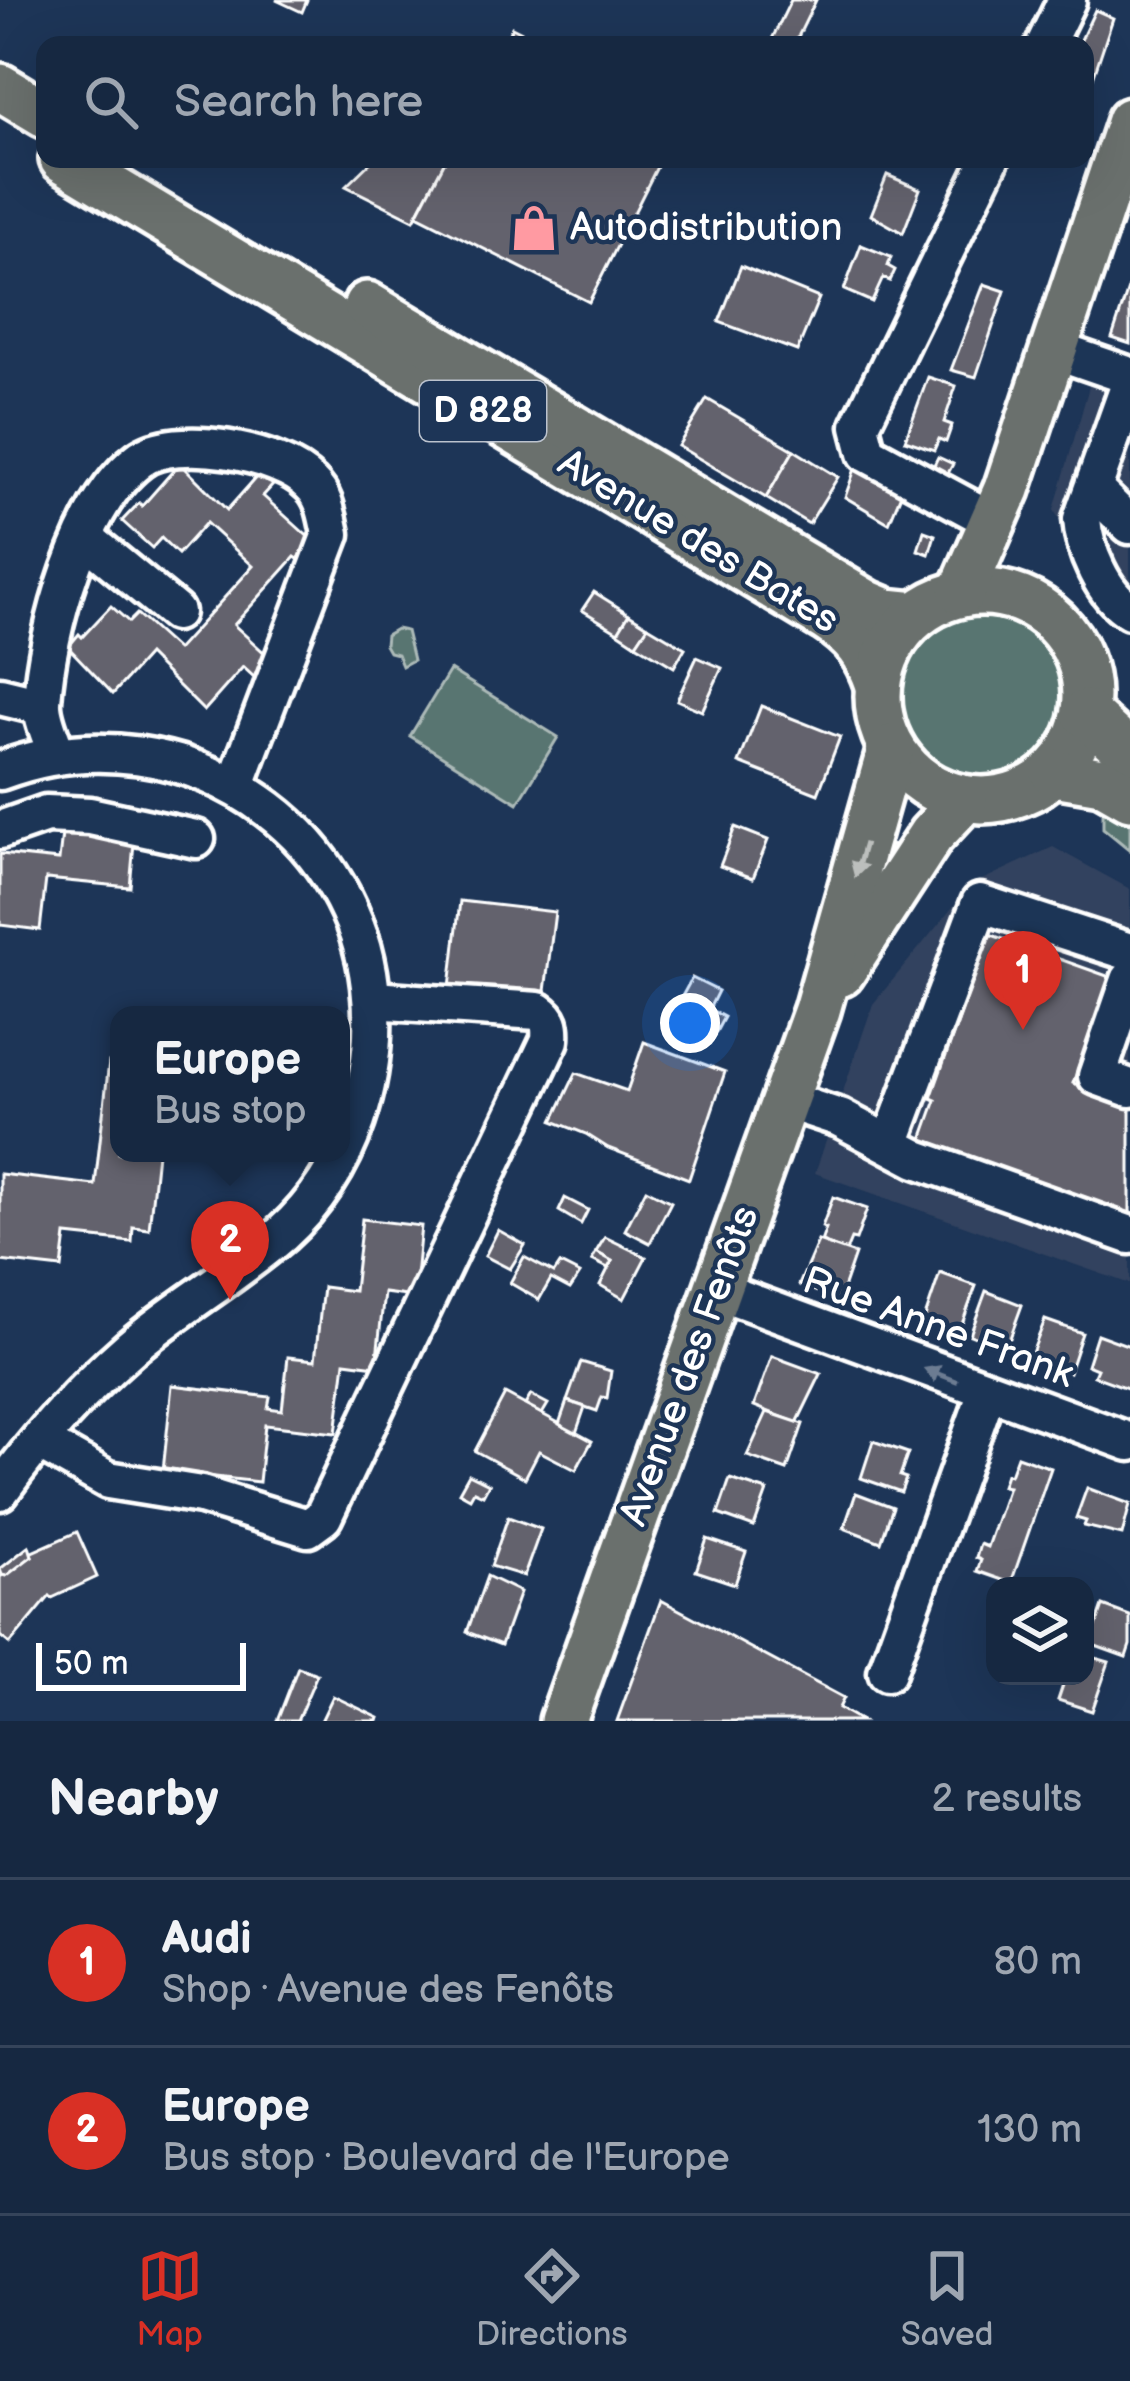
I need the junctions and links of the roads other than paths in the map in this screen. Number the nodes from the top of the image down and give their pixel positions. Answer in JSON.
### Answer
{"nodes":[{"id":1,"x":1067,"y":0,"type":"edge"},
{"id":2,"x":1049,"y":36,"type":"edge"},
{"id":3,"x":0,"y":87,"type":"edge"},
{"id":4,"x":36,"y":109,"type":"edge"},
{"id":5,"x":0,"y":121,"type":"edge"},
{"id":6,"x":1130,"y":122,"type":"edge"},
{"id":7,"x":36,"y":143,"type":"edge"},
{"id":8,"x":79,"y":168,"type":"edge"},
{"id":9,"x":136,"y":168,"type":"edge"},
{"id":10,"x":986,"y":168,"type":"edge"},
{"id":11,"x":1055,"y":350,"type":"junction"},
{"id":12,"x":1130,"y":380,"type":"edge"},
{"id":13,"x":1094,"y":490,"type":"junction"},
{"id":14,"x":1000,"y":505,"type":"junction"},
{"id":15,"x":1130,"y":525,"type":"edge"},
{"id":16,"x":85,"y":538,"type":"junction"},
{"id":17,"x":962,"y":592,"type":"junction"},
{"id":18,"x":1020,"y":598,"type":"junction"},
{"id":19,"x":1130,"y":610,"type":"edge"},
{"id":20,"x":175,"y":612,"type":"dead end"},
{"id":21,"x":916,"y":615,"type":"junction"},
{"id":22,"x":878,"y":685,"type":"junction"},
{"id":23,"x":0,"y":696,"type":"edge"},
{"id":24,"x":41,"y":706,"type":"junction"},
{"id":25,"x":1085,"y":713,"type":"junction"},
{"id":26,"x":891,"y":748,"type":"junction"},
{"id":27,"x":56,"y":754,"type":"junction"},
{"id":28,"x":1130,"y":754,"type":"edge"},
{"id":29,"x":0,"y":771,"type":"edge"},
{"id":30,"x":1054,"y":773,"type":"junction"},
{"id":31,"x":235,"y":787,"type":"junction"},
{"id":32,"x":1130,"y":797,"type":"edge"},
{"id":33,"x":964,"y":800,"type":"junction"},
{"id":34,"x":0,"y":830,"type":"edge"},
{"id":35,"x":196,"y":839,"type":"dead end"},
{"id":36,"x":1130,"y":952,"type":"edge"},
{"id":37,"x":1130,"y":980,"type":"edge"},
{"id":38,"x":372,"y":1000,"type":"junction"},
{"id":39,"x":817,"y":1010,"type":"junction"},
{"id":40,"x":1130,"y":1088,"type":"edge"},
{"id":41,"x":785,"y":1100,"type":"junction"},
{"id":42,"x":350,"y":1132,"type":"edge"},
{"id":43,"x":890,"y":1144,"type":"junction"},
{"id":44,"x":337,"y":1162,"type":"edge"},
{"id":45,"x":1130,"y":1235,"type":"edge"},
{"id":46,"x":717,"y":1290,"type":"junction"},
{"id":47,"x":987,"y":1393,"type":"junction"},
{"id":48,"x":39,"y":1441,"type":"junction"},
{"id":49,"x":1130,"y":1442,"type":"edge"},
{"id":50,"x":0,"y":1490,"type":"edge"},
{"id":51,"x":887,"y":1672,"type":"dead end"},
{"id":52,"x":563,"y":1721,"type":"edge"}],
"edges":[{"from":1,"to":2,"type":"street"},
{"from":3,"to":4,"type":"main road"},
{"from":5,"to":7,"type":"main road"},
{"from":6,"to":11,"type":"main road"},
{"from":8,"to":22,"type":"main road","name":"Avenue des Bates","number":"D 828"},
{"from":9,"to":21,"type":"main road","name":"Avenue des Bates","number":"D 828"},
{"from":10,"to":14,"type":"street"},
{"from":11,"to":12,"type":"street"},
{"from":11,"to":14,"type":"main road"},
{"from":12,"to":13,"type":"street"},
{"from":13,"to":15,"type":"street"},
{"from":13,"to":19,"type":"street"},
{"from":14,"to":17,"type":"main road"},
{"from":14,"to":18,"type":"main road"},
{"from":16,"to":20,"type":"street"},
{"from":16,"to":24,"type":"street"},
{"from":16,"to":31,"type":"street"},
{"from":17,"to":18,"type":"main road"},
{"from":17,"to":21,"type":"main road"},
{"from":18,"to":25,"type":"main road"},
{"from":21,"to":22,"type":"main road"},
{"from":22,"to":26,"type":"main road"},
{"from":23,"to":24,"type":"street"},
{"from":24,"to":27,"type":"street"},
{"from":25,"to":28,"type":"main road"},
{"from":25,"to":30,"type":"main road"},
{"from":26,"to":33,"type":"main road"},
{"from":26,"to":39,"type":"main road","name":"Avenue des Fenôts","one_way":true},
{"from":27,"to":29,"type":"street"},
{"from":27,"to":31,"type":"street"},
{"from":30,"to":32,"type":"main road"},
{"from":30,"to":33,"type":"main road"},
{"from":31,"to":38,"type":"street"},
{"from":33,"to":39,"type":"main road","name":"Avenue des Fenôts"},
{"from":34,"to":35,"type":"street"},
{"from":36,"to":43,"type":"street"},
{"from":37,"to":40,"type":"street"},
{"from":38,"to":42,"type":"street"},
{"from":38,"to":48,"type":"street"},
{"from":39,"to":41,"type":"main road","name":"Avenue des Fenôts"},
{"from":41,"to":43,"type":"street"},
{"from":41,"to":46,"type":"main road","name":"Avenue des Fenôts"},
{"from":43,"to":45,"type":"street"},
{"from":44,"to":48,"type":"street"},
{"from":47,"to":46,"type":"street","name":"Rue Anne Frank","one_way":true},
{"from":46,"to":52,"type":"main road","name":"Avenue des Fenôts"},
{"from":47,"to":49,"type":"street","name":"Rue Anne Frank"},
{"from":47,"to":51,"type":"street"},
{"from":48,"to":50,"type":"street"}]}
